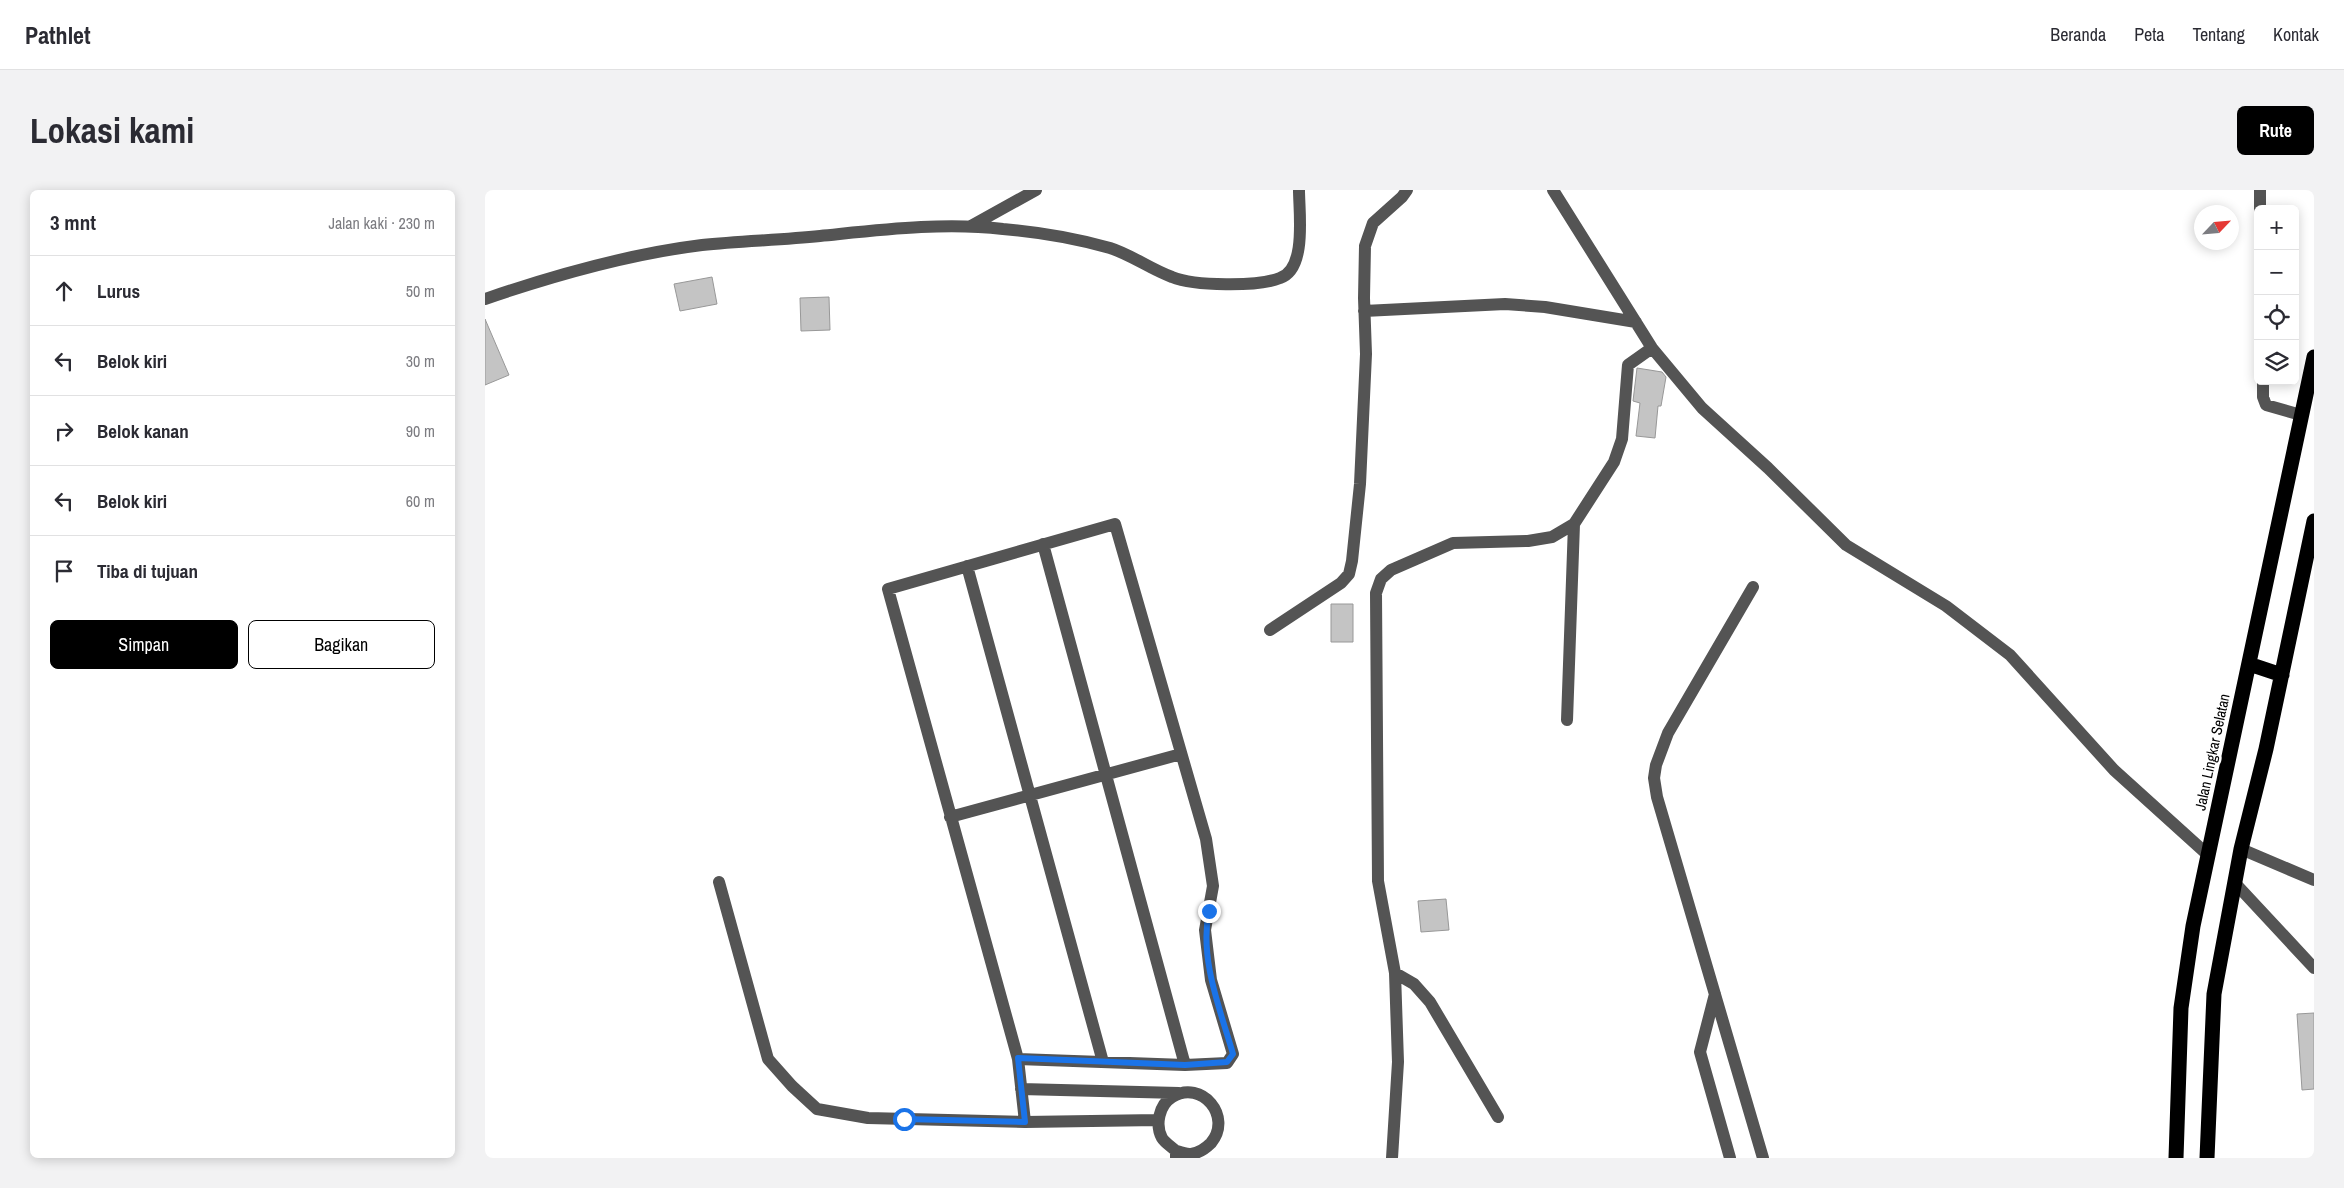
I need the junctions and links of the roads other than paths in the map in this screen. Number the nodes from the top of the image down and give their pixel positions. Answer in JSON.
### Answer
{"nodes":[{"id":1,"x":1036,"y":190,"type":"edge"},
{"id":2,"x":1299,"y":190,"type":"edge"},
{"id":3,"x":1407,"y":190,"type":"edge"},
{"id":4,"x":1553,"y":190,"type":"edge"},
{"id":5,"x":2260,"y":190,"type":"edge"},
{"id":6,"x":2260,"y":205,"type":"edge"},
{"id":7,"x":971,"y":226,"type":"junction"},
{"id":8,"x":485,"y":298,"type":"edge"},
{"id":9,"x":1364,"y":311,"type":"junction"},
{"id":10,"x":1636,"y":322,"type":"junction"},
{"id":11,"x":1652,"y":348,"type":"junction"},
{"id":12,"x":2314,"y":357,"type":"edge"},
{"id":13,"x":2263,"y":385,"type":"edge"},
{"id":14,"x":2301,"y":415,"type":"junction"},
{"id":15,"x":2314,"y":521,"type":"edge"},
{"id":16,"x":1574,"y":524,"type":"junction"},
{"id":17,"x":1043,"y":544,"type":"junction"},
{"id":18,"x":967,"y":566,"type":"junction"},
{"id":19,"x":1753,"y":588,"type":"dead end"},
{"id":20,"x":1270,"y":630,"type":"dead end"},
{"id":21,"x":2249,"y":664,"type":"junction"},
{"id":22,"x":2282,"y":675,"type":"junction"},
{"id":23,"x":1567,"y":720,"type":"dead end"},
{"id":24,"x":1181,"y":754,"type":"junction"},
{"id":25,"x":1106,"y":774,"type":"junction"},
{"id":26,"x":1029,"y":795,"type":"junction"},
{"id":27,"x":950,"y":817,"type":"junction"},
{"id":28,"x":2241,"y":849,"type":"junction"},
{"id":29,"x":2208,"y":855,"type":"junction"},
{"id":30,"x":2314,"y":880,"type":"edge"},
{"id":31,"x":719,"y":882,"type":"dead end"},
{"id":32,"x":2234,"y":882,"type":"junction"},
{"id":33,"x":2314,"y":968,"type":"edge"},
{"id":34,"x":1395,"y":973,"type":"junction"},
{"id":35,"x":1715,"y":994,"type":"junction"},
{"id":36,"x":1018,"y":1058,"type":"junction"},
{"id":37,"x":1103,"y":1062,"type":"junction"},
{"id":38,"x":1185,"y":1065,"type":"junction"},
{"id":39,"x":1021,"y":1089,"type":"junction"},
{"id":40,"x":1182,"y":1093,"type":"junction"},
{"id":41,"x":1498,"y":1117,"type":"dead end"},
{"id":42,"x":1158,"y":1120,"type":"junction"},
{"id":43,"x":1025,"y":1122,"type":"junction"},
{"id":44,"x":1206,"y":1153,"type":"edge"},
{"id":45,"x":1176,"y":1154,"type":"edge"},
{"id":46,"x":1392,"y":1158,"type":"edge"},
{"id":47,"x":1729,"y":1158,"type":"edge"},
{"id":48,"x":1763,"y":1158,"type":"edge"},
{"id":49,"x":2176,"y":1158,"type":"edge"},
{"id":50,"x":2207,"y":1158,"type":"edge"}],
"edges":[{"from":1,"to":7,"type":"street"},
{"from":2,"to":7,"type":"street"},
{"from":3,"to":9,"type":"street"},
{"from":4,"to":10,"type":"street"},
{"from":5,"to":6,"type":"street"},
{"from":7,"to":8,"type":"street"},
{"from":9,"to":10,"type":"street"},
{"from":9,"to":20,"type":"street"},
{"from":10,"to":11,"type":"street"},
{"from":11,"to":16,"type":"street"},
{"from":11,"to":29,"type":"street"},
{"from":12,"to":14,"type":"highway","name":"Jalan Lingkar Selatan"},
{"from":13,"to":14,"type":"street"},
{"from":14,"to":21,"type":"highway","name":"Jalan Lingkar Selatan"},
{"from":15,"to":22,"type":"highway"},
{"from":16,"to":23,"type":"street"},
{"from":16,"to":34,"type":"street"},
{"from":17,"to":18,"type":"street"},
{"from":17,"to":24,"type":"street"},
{"from":17,"to":25,"type":"street"},
{"from":18,"to":26,"type":"street"},
{"from":18,"to":27,"type":"street"},
{"from":19,"to":35,"type":"street"},
{"from":21,"to":22,"type":"highway"},
{"from":21,"to":29,"type":"highway","name":"Jalan Lingkar Selatan"},
{"from":22,"to":28,"type":"highway"},
{"from":24,"to":25,"type":"street"},
{"from":24,"to":38,"type":"street"},
{"from":25,"to":26,"type":"street"},
{"from":25,"to":38,"type":"street"},
{"from":26,"to":27,"type":"street"},
{"from":26,"to":37,"type":"street"},
{"from":27,"to":36,"type":"street"},
{"from":28,"to":30,"type":"street"},
{"from":28,"to":32,"type":"highway"},
{"from":29,"to":49,"type":"highway","name":"Jalan Lingkar Selatan"},
{"from":31,"to":43,"type":"street"},
{"from":32,"to":33,"type":"street"},
{"from":32,"to":50,"type":"highway"},
{"from":34,"to":41,"type":"street"},
{"from":34,"to":46,"type":"street"},
{"from":35,"to":47,"type":"street"},
{"from":35,"to":48,"type":"street"},
{"from":36,"to":37,"type":"street"},
{"from":36,"to":39,"type":"street"},
{"from":37,"to":38,"type":"street"},
{"from":39,"to":40,"type":"street"},
{"from":39,"to":43,"type":"street"},
{"from":40,"to":42,"type":"street"},
{"from":40,"to":44,"type":"street"},
{"from":42,"to":43,"type":"street"},
{"from":42,"to":45,"type":"street"},
{"from":44,"to":45,"type":"street"}]}
